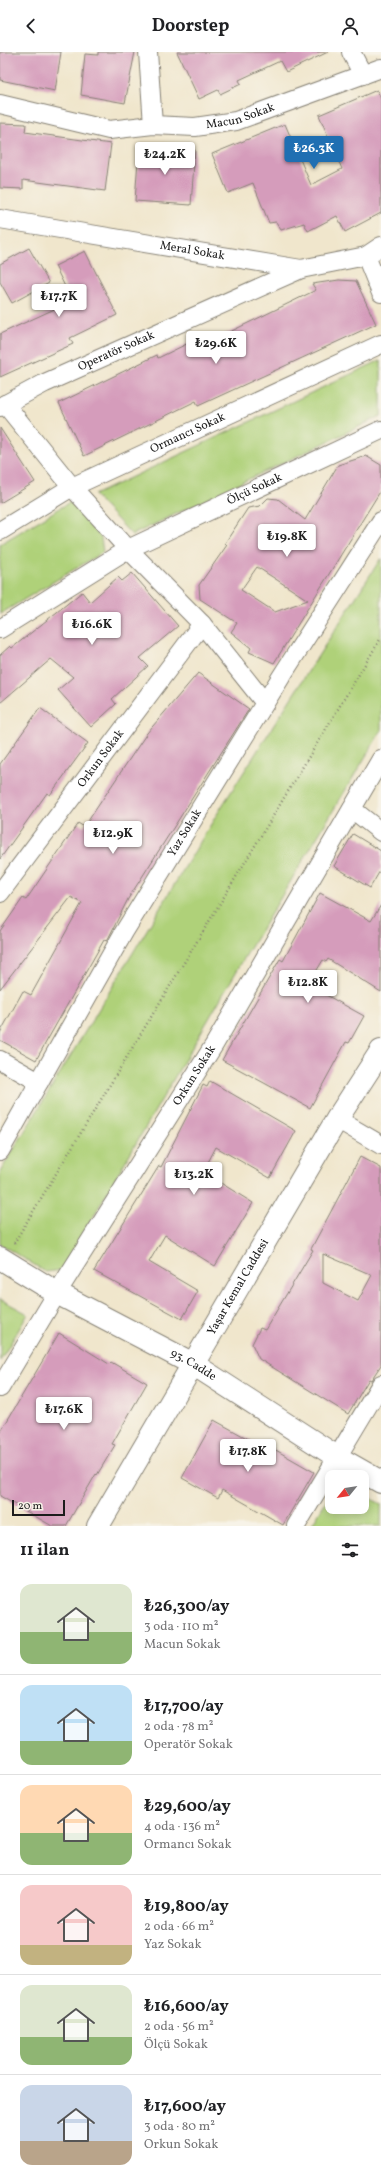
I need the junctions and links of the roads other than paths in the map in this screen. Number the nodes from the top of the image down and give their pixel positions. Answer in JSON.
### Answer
{"nodes":[{"id":1,"x":148,"y":52,"type":"edge"},
{"id":2,"x":351,"y":52,"type":"edge"},
{"id":3,"x":381,"y":68,"type":"edge"},
{"id":4,"x":363,"y":75,"type":"junction"},
{"id":5,"x":0,"y":104,"type":"edge"},
{"id":6,"x":152,"y":125,"type":"junction"},
{"id":7,"x":0,"y":219,"type":"edge"},
{"id":8,"x":381,"y":246,"type":"edge"},
{"id":9,"x":366,"y":256,"type":"junction"},
{"id":10,"x":301,"y":269,"type":"junction"},
{"id":11,"x":381,"y":293,"type":"edge"},
{"id":12,"x":381,"y":344,"type":"edge"},
{"id":13,"x":3,"y":405,"type":"edge"},
{"id":14,"x":381,"y":430,"type":"edge"},
{"id":15,"x":72,"y":487,"type":"junction"},
{"id":16,"x":381,"y":521,"type":"edge"},
{"id":17,"x":0,"y":531,"type":"edge"},
{"id":18,"x":128,"y":549,"type":"junction"},
{"id":19,"x":202,"y":624,"type":"junction"},
{"id":20,"x":0,"y":629,"type":"edge"},
{"id":21,"x":265,"y":703,"type":"junction"},
{"id":22,"x":381,"y":759,"type":"edge"},
{"id":23,"x":352,"y":809,"type":"junction"},
{"id":24,"x":381,"y":832,"type":"edge"},
{"id":25,"x":0,"y":893,"type":"edge"},
{"id":26,"x":381,"y":1051,"type":"edge"},
{"id":27,"x":0,"y":1060,"type":"edge"},
{"id":28,"x":39,"y":1082,"type":"junction"},
{"id":29,"x":337,"y":1119,"type":"junction"},
{"id":30,"x":381,"y":1145,"type":"edge"},
{"id":31,"x":0,"y":1151,"type":"edge"},
{"id":32,"x":2,"y":1259,"type":"edge"},
{"id":33,"x":57,"y":1293,"type":"junction"},
{"id":34,"x":193,"y":1364,"type":"junction"},
{"id":35,"x":381,"y":1384,"type":"edge"},
{"id":36,"x":0,"y":1388,"type":"edge"},
{"id":37,"x":337,"y":1458,"type":"junction"},
{"id":38,"x":381,"y":1482,"type":"edge"},
{"id":39,"x":98,"y":1526,"type":"edge"},
{"id":40,"x":296,"y":1526,"type":"edge"}],
"edges":[{"from":1,"to":6,"type":"street"},
{"from":2,"to":4,"type":"street"},
{"from":3,"to":4,"type":"street","name":"Macun Sokak"},
{"from":4,"to":6,"type":"street","name":"Macun Sokak"},
{"from":5,"to":6,"type":"street","name":"Macun Sokak"},
{"from":7,"to":10,"type":"street","name":"Meral Sokak"},
{"from":8,"to":9,"type":"street","name":"Meral Sokak"},
{"from":9,"to":10,"type":"street","name":"Meral Sokak"},
{"from":9,"to":11,"type":"street"},
{"from":10,"to":13,"type":"street","name":"Operatör Sokak"},
{"from":12,"to":15,"type":"street","name":"Ormancı Sokak"},
{"from":13,"to":15,"type":"street"},
{"from":14,"to":18,"type":"street","name":"Ölçü Sokak"},
{"from":15,"to":17,"type":"street","name":"Ormancı Sokak"},
{"from":15,"to":18,"type":"street"},
{"from":16,"to":21,"type":"street","name":"Yaz Sokak"},
{"from":18,"to":19,"type":"street"},
{"from":18,"to":20,"type":"street","name":"Ölçü Sokak"},
{"from":19,"to":21,"type":"street"},
{"from":19,"to":25,"type":"street","name":"Orkun Sokak"},
{"from":21,"to":28,"type":"street","name":"Yaz Sokak"},
{"from":22,"to":23,"type":"street","name":"Orkun Sokak"},
{"from":23,"to":24,"type":"street"},
{"from":23,"to":33,"type":"street","name":"Orkun Sokak"},
{"from":26,"to":29,"type":"street","name":"Yaşar Kemal Caddesi"},
{"from":27,"to":28,"type":"street"},
{"from":28,"to":31,"type":"street","name":"Yaz Sokak"},
{"from":29,"to":30,"type":"street"},
{"from":29,"to":34,"type":"street","name":"Yaşar Kemal Caddesi"},
{"from":32,"to":33,"type":"street","name":"93. Cadde"},
{"from":33,"to":34,"type":"street","name":"93. Cadde"},
{"from":33,"to":36,"type":"street","name":"Orkun Sokak"},
{"from":34,"to":37,"type":"street","name":"93. Cadde"},
{"from":34,"to":39,"type":"street","name":"Yaşar Kemal Caddesi"},
{"from":35,"to":37,"type":"street"},
{"from":37,"to":38,"type":"street","name":"93. Cadde"},
{"from":37,"to":40,"type":"street"}]}
